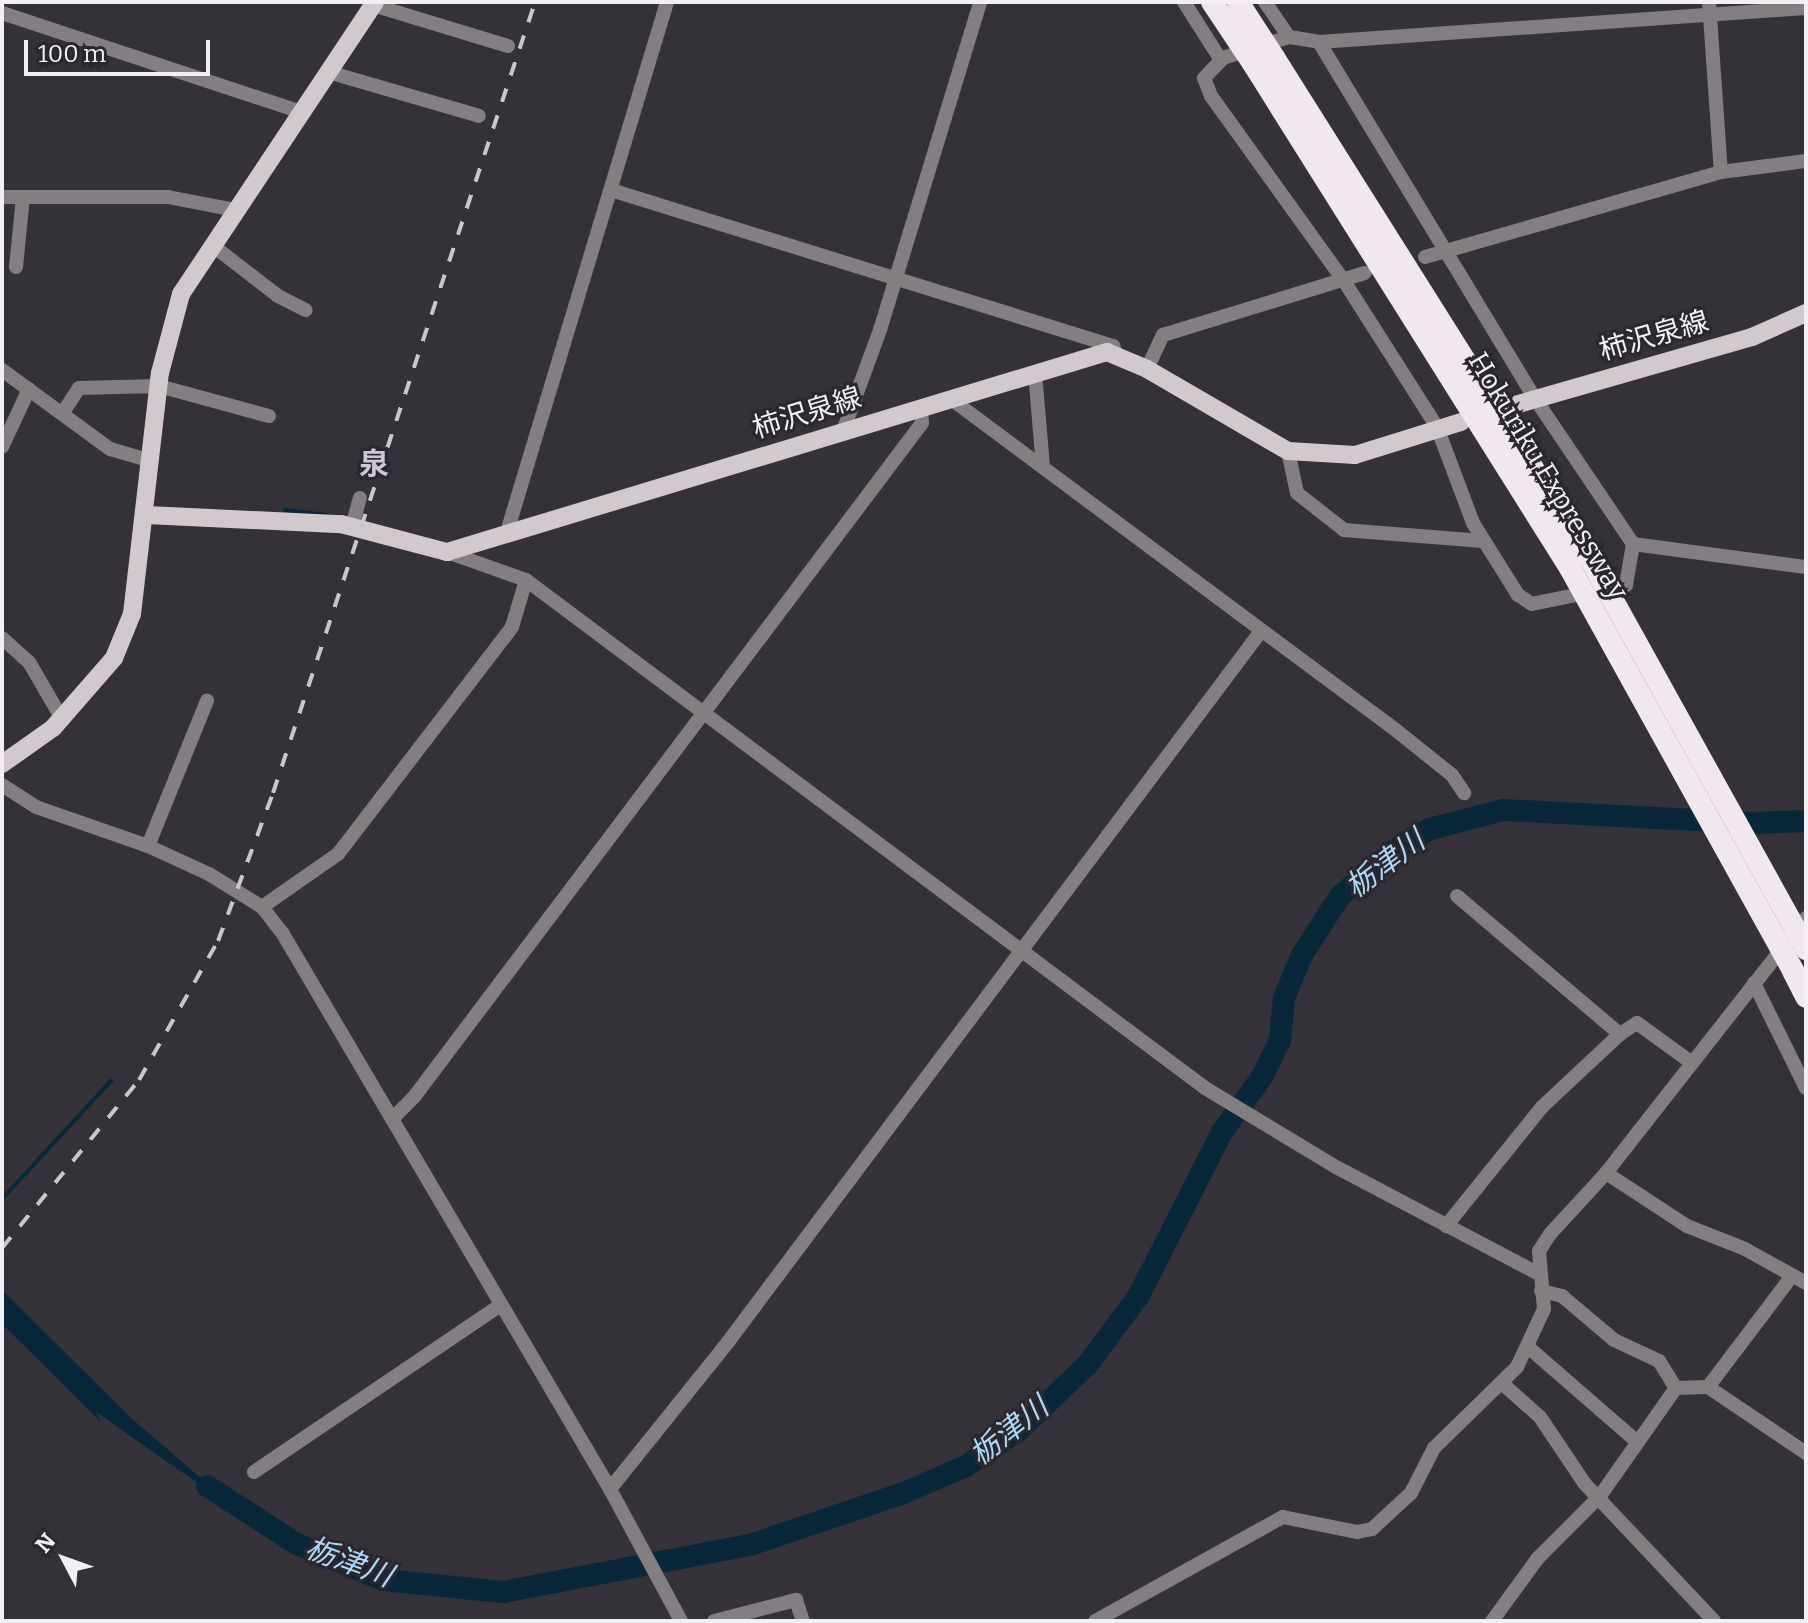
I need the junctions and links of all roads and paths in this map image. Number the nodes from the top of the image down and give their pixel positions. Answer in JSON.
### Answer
{"nodes":[{"id":1,"x":980,"y":2,"type":"edge"},
{"id":2,"x":1184,"y":2,"type":"edge"},
{"id":3,"x":1212,"y":2,"type":"edge"},
{"id":4,"x":1238,"y":2,"type":"edge"},
{"id":5,"x":1265,"y":2,"type":"edge"},
{"id":6,"x":374,"y":3,"type":"edge"},
{"id":7,"x":665,"y":3,"type":"edge"},
{"id":8,"x":1710,"y":8,"type":"edge"},
{"id":9,"x":1806,"y":8,"type":"edge"},
{"id":10,"x":2,"y":13,"type":"edge"},
{"id":11,"x":1289,"y":37,"type":"junction"},
{"id":12,"x":1319,"y":42,"type":"junction"},
{"id":13,"x":508,"y":46,"type":"dead end"},
{"id":14,"x":1221,"y":60,"type":"junction"},
{"id":15,"x":1265,"y":62,"type":"junction"},
{"id":16,"x":328,"y":72,"type":"junction"},
{"id":17,"x":301,"y":112,"type":"junction"},
{"id":18,"x":479,"y":116,"type":"dead end"},
{"id":19,"x":1806,"y":161,"type":"edge"},
{"id":20,"x":1721,"y":172,"type":"junction"},
{"id":21,"x":611,"y":190,"type":"junction"},
{"id":22,"x":2,"y":197,"type":"edge"},
{"id":23,"x":23,"y":197,"type":"junction"},
{"id":24,"x":235,"y":210,"type":"junction"},
{"id":25,"x":212,"y":245,"type":"junction"},
{"id":26,"x":1448,"y":249,"type":"junction"},
{"id":27,"x":1425,"y":257,"type":"dead end"},
{"id":28,"x":16,"y":267,"type":"dead end"},
{"id":29,"x":1365,"y":273,"type":"dead end"},
{"id":30,"x":896,"y":276,"type":"junction"},
{"id":31,"x":1344,"y":281,"type":"junction"},
{"id":32,"x":306,"y":310,"type":"dead end"},
{"id":33,"x":1806,"y":313,"type":"edge"},
{"id":34,"x":1118,"y":359,"type":"junction"},
{"id":35,"x":1147,"y":369,"type":"junction"},
{"id":36,"x":2,"y":370,"type":"edge"},
{"id":37,"x":1035,"y":373,"type":"junction"},
{"id":38,"x":159,"y":386,"type":"junction"},
{"id":39,"x":29,"y":389,"type":"junction"},
{"id":40,"x":951,"y":399,"type":"junction"},
{"id":41,"x":1536,"y":400,"type":"junction"},
{"id":42,"x":1515,"y":405,"type":"dead end"},
{"id":43,"x":921,"y":407,"type":"junction"},
{"id":44,"x":64,"y":411,"type":"junction"},
{"id":45,"x":269,"y":416,"type":"dead end"},
{"id":46,"x":1461,"y":422,"type":"dead end"},
{"id":47,"x":1437,"y":427,"type":"junction"},
{"id":48,"x":843,"y":431,"type":"junction"},
{"id":49,"x":2,"y":447,"type":"edge"},
{"id":50,"x":1288,"y":451,"type":"junction"},
{"id":51,"x":151,"y":461,"type":"junction"},
{"id":52,"x":1043,"y":466,"type":"junction"},
{"id":53,"x":360,"y":498,"type":"dead end"},
{"id":54,"x":147,"y":515,"type":"junction"},
{"id":55,"x":352,"y":527,"type":"junction"},
{"id":56,"x":507,"y":532,"type":"junction"},
{"id":57,"x":1483,"y":541,"type":"junction"},
{"id":58,"x":1633,"y":544,"type":"junction"},
{"id":59,"x":447,"y":552,"type":"junction"},
{"id":60,"x":1580,"y":564,"type":"junction"},
{"id":61,"x":1806,"y":567,"type":"edge"},
{"id":62,"x":526,"y":580,"type":"junction"},
{"id":63,"x":1261,"y":631,"type":"junction"},
{"id":64,"x":2,"y":638,"type":"edge"},
{"id":65,"x":207,"y":701,"type":"dead end"},
{"id":66,"x":706,"y":713,"type":"junction"},
{"id":67,"x":62,"y":719,"type":"junction"},
{"id":68,"x":2,"y":764,"type":"edge"},
{"id":69,"x":2,"y":785,"type":"edge"},
{"id":70,"x":1464,"y":793,"type":"dead end"},
{"id":71,"x":148,"y":846,"type":"junction"},
{"id":72,"x":1457,"y":896,"type":"dead end"},
{"id":73,"x":262,"y":907,"type":"junction"},
{"id":74,"x":1806,"y":918,"type":"edge"},
{"id":75,"x":1806,"y":949,"type":"edge"},
{"id":76,"x":1021,"y":952,"type":"junction"},
{"id":77,"x":1754,"y":983,"type":"junction"},
{"id":78,"x":1806,"y":997,"type":"edge"},
{"id":79,"x":1620,"y":1034,"type":"junction"},
{"id":80,"x":1692,"y":1063,"type":"junction"},
{"id":81,"x":1806,"y":1088,"type":"edge"},
{"id":82,"x":392,"y":1119,"type":"junction"},
{"id":83,"x":1606,"y":1173,"type":"junction"},
{"id":84,"x":1446,"y":1226,"type":"junction"},
{"id":85,"x":1539,"y":1274,"type":"junction"},
{"id":86,"x":1792,"y":1276,"type":"junction"},
{"id":87,"x":1806,"y":1283,"type":"edge"},
{"id":88,"x":1541,"y":1291,"type":"junction"},
{"id":89,"x":499,"y":1306,"type":"junction"},
{"id":90,"x":1528,"y":1347,"type":"junction"},
{"id":91,"x":1504,"y":1385,"type":"junction"},
{"id":92,"x":1708,"y":1387,"type":"junction"},
{"id":93,"x":1676,"y":1388,"type":"junction"},
{"id":94,"x":1636,"y":1441,"type":"junction"},
{"id":95,"x":1806,"y":1453,"type":"edge"},
{"id":96,"x":254,"y":1472,"type":"dead end"},
{"id":97,"x":610,"y":1489,"type":"junction"},
{"id":98,"x":1600,"y":1496,"type":"junction"},
{"id":99,"x":681,"y":1621,"type":"edge"},
{"id":100,"x":714,"y":1621,"type":"edge"},
{"id":101,"x":803,"y":1621,"type":"edge"},
{"id":102,"x":1095,"y":1621,"type":"edge"},
{"id":103,"x":1492,"y":1621,"type":"edge"},
{"id":104,"x":1714,"y":1621,"type":"edge"}],
"edges":[{"from":1,"to":30,"type":"street"},
{"from":2,"to":14,"type":"street"},
{"from":3,"to":15,"type":"highway","name":"Hokuriku Expressway","bridge":true},
{"from":4,"to":15,"type":"highway","name":"Hokuriku Expressway","bridge":true},
{"from":5,"to":11,"type":"street"},
{"from":6,"to":13,"type":"street"},
{"from":6,"to":16,"type":"main road"},
{"from":7,"to":21,"type":"street"},
{"from":8,"to":9,"type":"street"},
{"from":8,"to":12,"type":"street"},
{"from":8,"to":20,"type":"street"},
{"from":10,"to":17,"type":"street"},
{"from":11,"to":12,"type":"street"},
{"from":11,"to":14,"type":"street"},
{"from":12,"to":26,"type":"street"},
{"from":14,"to":31,"type":"street"},
{"from":15,"to":60,"type":"highway","name":"Hokuriku Expressway"},
{"from":16,"to":17,"type":"main road"},
{"from":16,"to":18,"type":"street"},
{"from":17,"to":24,"type":"main road"},
{"from":19,"to":20,"type":"street"},
{"from":20,"to":26,"type":"street"},
{"from":21,"to":30,"type":"street"},
{"from":21,"to":56,"type":"street"},
{"from":22,"to":23,"type":"street"},
{"from":23,"to":24,"type":"street"},
{"from":23,"to":28,"type":"street"},
{"from":24,"to":25,"type":"main road"},
{"from":25,"to":32,"type":"street"},
{"from":25,"to":38,"type":"main road"},
{"from":26,"to":27,"type":"street"},
{"from":26,"to":41,"type":"street"},
{"from":29,"to":31,"type":"street"},
{"from":30,"to":34,"type":"street"},
{"from":30,"to":48,"type":"street"},
{"from":31,"to":35,"type":"street"},
{"from":31,"to":47,"type":"street"},
{"from":33,"to":41,"type":"main road","name":"柿沢泉線"},
{"from":34,"to":35,"type":"main road","name":"柿沢泉線"},
{"from":34,"to":37,"type":"main road","name":"柿沢泉線"},
{"from":35,"to":50,"type":"main road","name":"柿沢泉線"},
{"from":36,"to":39,"type":"street"},
{"from":37,"to":40,"type":"main road","name":"柿沢泉線"},
{"from":37,"to":52,"type":"street"},
{"from":38,"to":44,"type":"street"},
{"from":38,"to":45,"type":"street"},
{"from":38,"to":51,"type":"main road"},
{"from":39,"to":44,"type":"street"},
{"from":39,"to":49,"type":"street"},
{"from":40,"to":43,"type":"main road","name":"柿沢泉線"},
{"from":40,"to":52,"type":"street"},
{"from":41,"to":42,"type":"main road","name":"柿沢泉線"},
{"from":41,"to":58,"type":"street"},
{"from":43,"to":48,"type":"main road","name":"柿沢泉線"},
{"from":43,"to":66,"type":"street"},
{"from":44,"to":51,"type":"street"},
{"from":46,"to":47,"type":"main road","name":"柿沢泉線"},
{"from":47,"to":50,"type":"main road","name":"柿沢泉線"},
{"from":47,"to":57,"type":"street"},
{"from":48,"to":56,"type":"main road","name":"柿沢泉線"},
{"from":50,"to":57,"type":"street"},
{"from":51,"to":54,"type":"main road"},
{"from":52,"to":63,"type":"street"},
{"from":53,"to":55,"type":"street"},
{"from":54,"to":55,"type":"main road"},
{"from":54,"to":67,"type":"main road"},
{"from":55,"to":59,"type":"main road"},
{"from":56,"to":59,"type":"main road","name":"柿沢泉線"},
{"from":57,"to":58,"type":"street"},
{"from":58,"to":61,"type":"street"},
{"from":59,"to":62,"type":"street"},
{"from":60,"to":75,"type":"highway","name":"Hokuriku Expressway","bridge":true},
{"from":60,"to":78,"type":"highway","name":"Hokuriku Expressway","bridge":true},
{"from":62,"to":66,"type":"street"},
{"from":62,"to":73,"type":"street"},
{"from":63,"to":70,"type":"street"},
{"from":63,"to":76,"type":"street"},
{"from":64,"to":67,"type":"street"},
{"from":65,"to":71,"type":"street"},
{"from":66,"to":76,"type":"street"},
{"from":66,"to":82,"type":"street"},
{"from":67,"to":68,"type":"main road"},
{"from":69,"to":71,"type":"street"},
{"from":71,"to":73,"type":"street"},
{"from":72,"to":79,"type":"street"},
{"from":73,"to":82,"type":"street"},
{"from":74,"to":77,"type":"street"},
{"from":76,"to":84,"type":"street"},
{"from":76,"to":97,"type":"street"},
{"from":77,"to":80,"type":"street"},
{"from":77,"to":81,"type":"street"},
{"from":79,"to":80,"type":"street"},
{"from":79,"to":84,"type":"street"},
{"from":80,"to":83,"type":"street"},
{"from":82,"to":89,"type":"street"},
{"from":83,"to":85,"type":"street"},
{"from":83,"to":86,"type":"street"},
{"from":84,"to":85,"type":"street"},
{"from":85,"to":88,"type":"street"},
{"from":86,"to":87,"type":"street"},
{"from":86,"to":92,"type":"street"},
{"from":88,"to":90,"type":"street"},
{"from":88,"to":93,"type":"street"},
{"from":89,"to":96,"type":"street"},
{"from":89,"to":97,"type":"street"},
{"from":90,"to":91,"type":"street"},
{"from":90,"to":94,"type":"street"},
{"from":91,"to":98,"type":"street"},
{"from":91,"to":102,"type":"street"},
{"from":92,"to":93,"type":"street"},
{"from":92,"to":95,"type":"street"},
{"from":93,"to":94,"type":"street"},
{"from":94,"to":98,"type":"street"},
{"from":97,"to":99,"type":"street"},
{"from":98,"to":103,"type":"street"},
{"from":98,"to":104,"type":"street"},
{"from":100,"to":101,"type":"street"}]}
